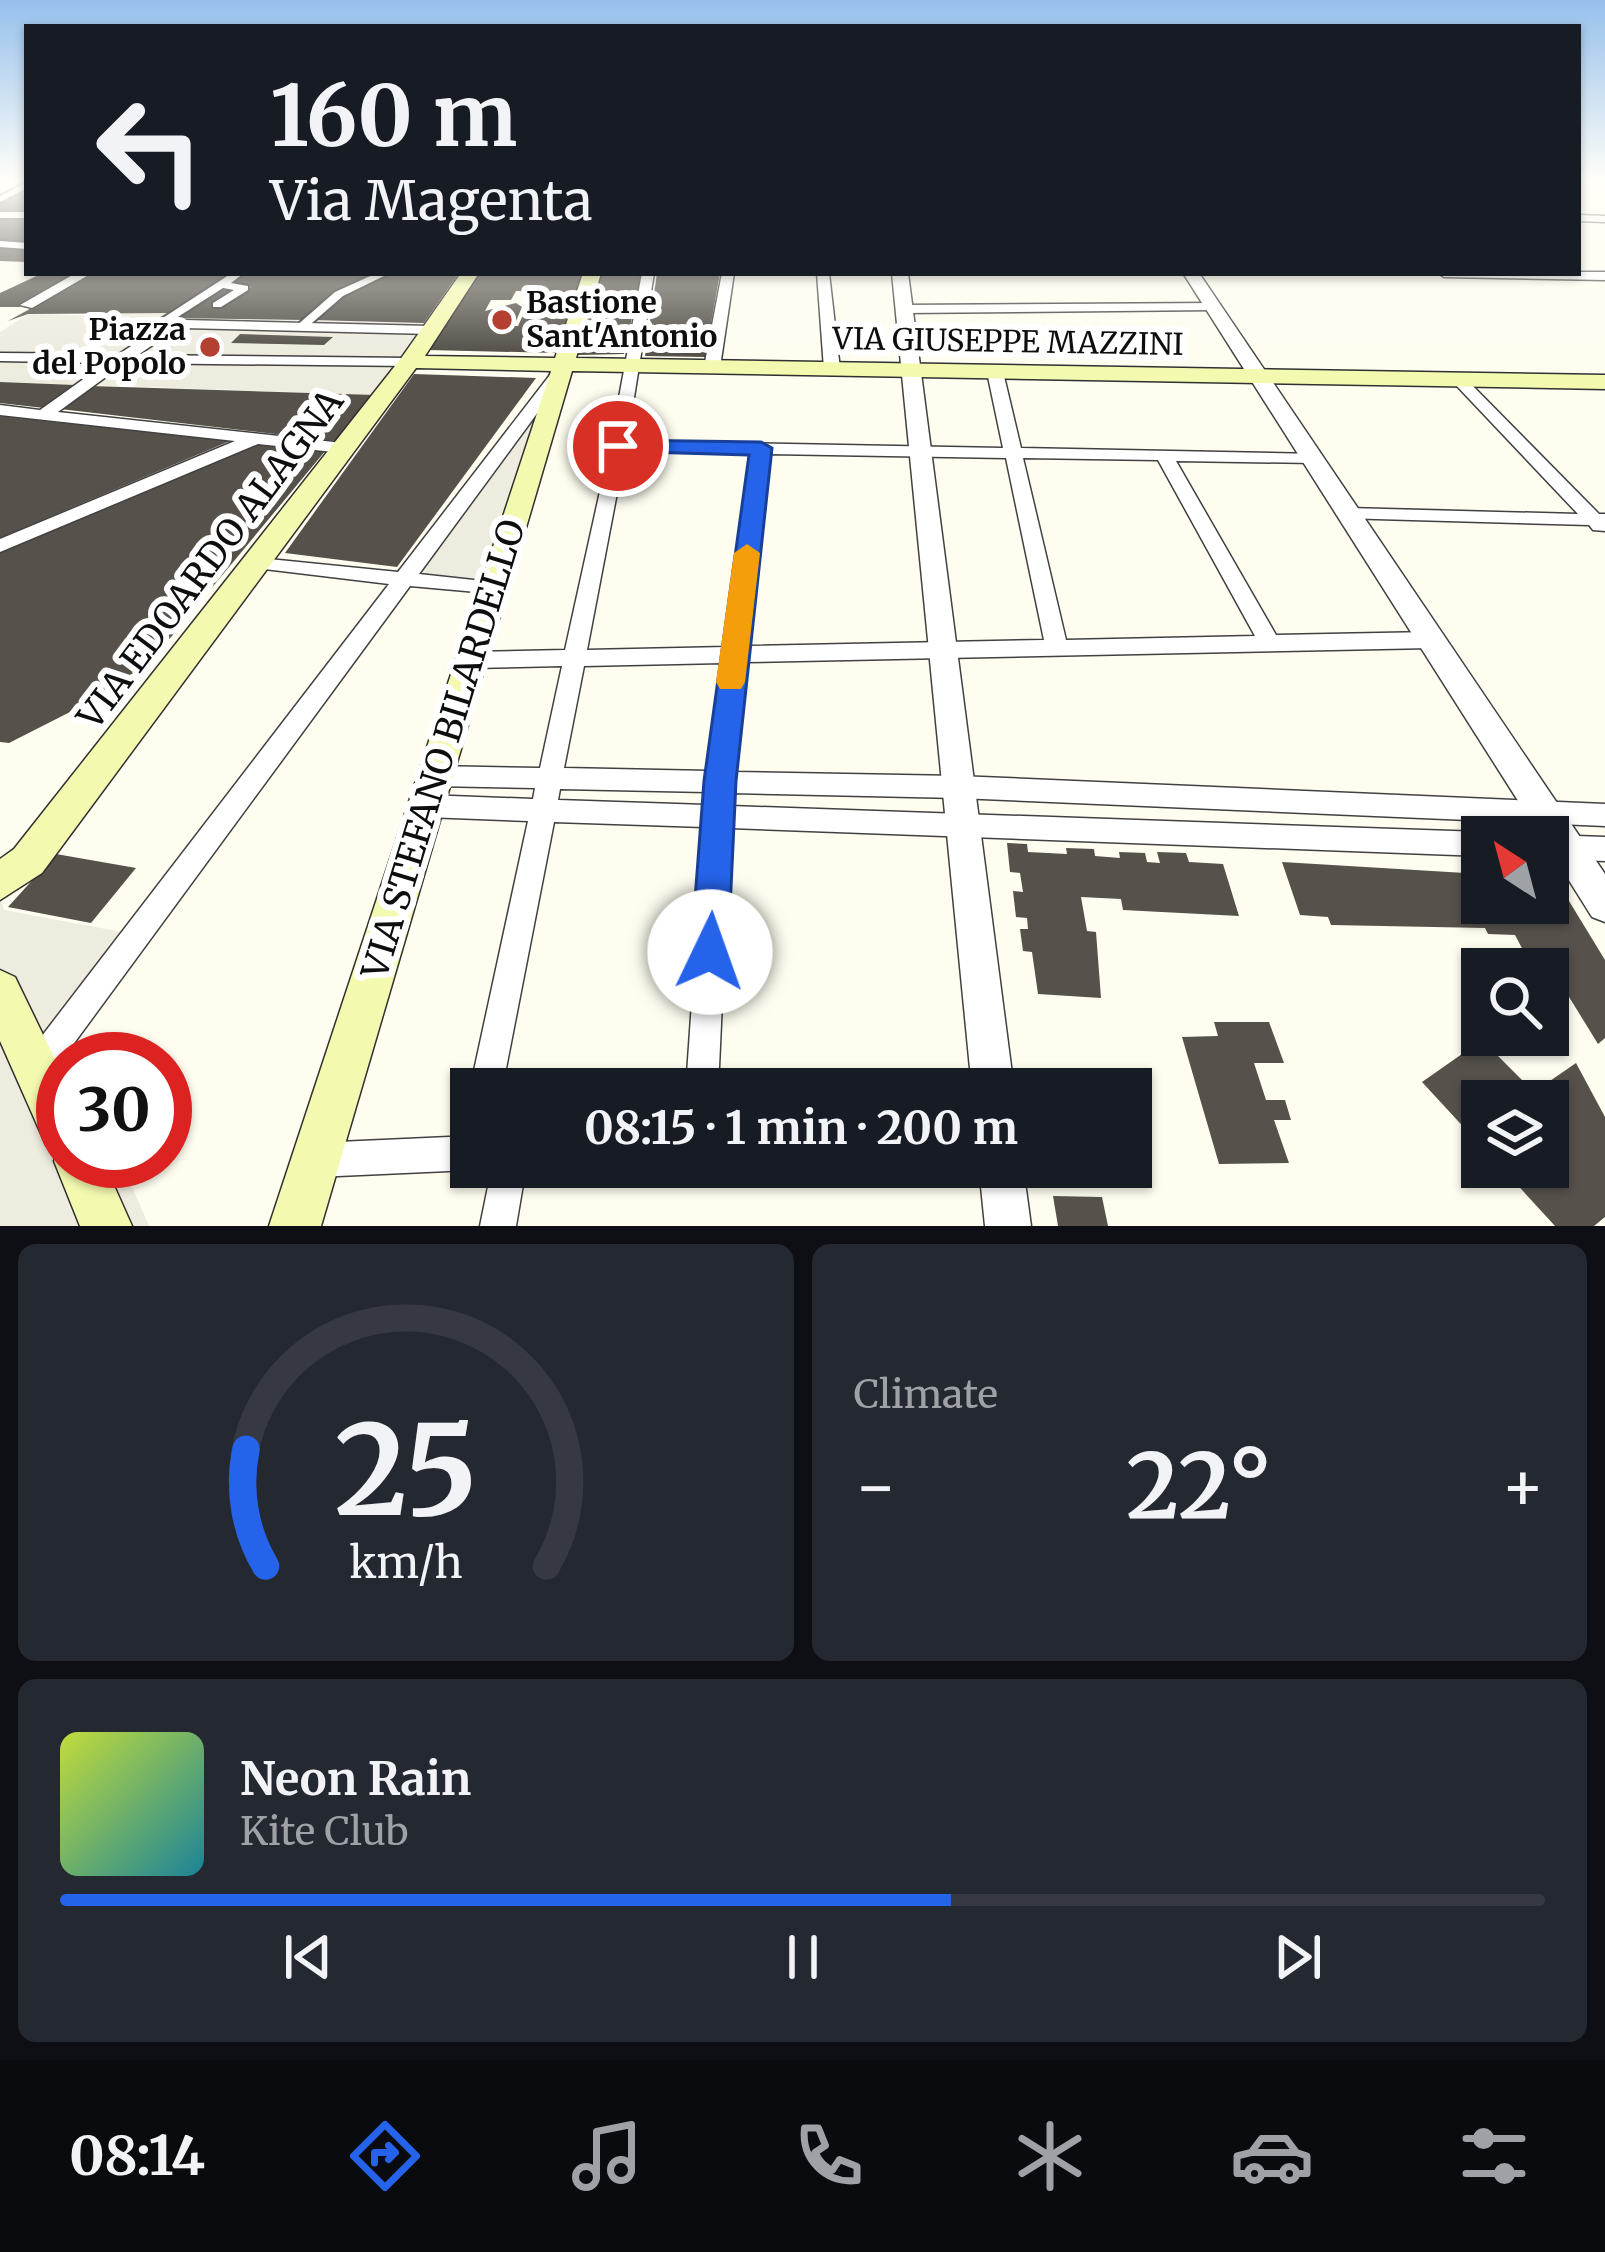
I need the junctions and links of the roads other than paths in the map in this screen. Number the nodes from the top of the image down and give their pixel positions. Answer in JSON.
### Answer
{"nodes":[{"id":1,"x":1582,"y":273,"type":"edge"},
{"id":2,"x":80,"y":276,"type":"edge"},
{"id":3,"x":235,"y":276,"type":"edge"},
{"id":4,"x":378,"y":276,"type":"edge"},
{"id":5,"x":468,"y":276,"type":"edge"},
{"id":6,"x":591,"y":276,"type":"edge"},
{"id":7,"x":647,"y":276,"type":"edge"},
{"id":8,"x":727,"y":276,"type":"edge"},
{"id":9,"x":823,"y":276,"type":"edge"},
{"id":10,"x":900,"y":276,"type":"edge"},
{"id":11,"x":1193,"y":276,"type":"edge"},
{"id":12,"x":1605,"y":276,"type":"edge"},
{"id":13,"x":224,"y":285,"type":"junction"},
{"id":14,"x":1605,"y":290,"type":"edge"},
{"id":15,"x":27,"y":305,"type":"dead end"},
{"id":16,"x":217,"y":305,"type":"dead end"},
{"id":17,"x":1212,"y":306,"type":"junction"},
{"id":18,"x":904,"y":308,"type":"junction"},
{"id":19,"x":304,"y":323,"type":"junction"},
{"id":20,"x":155,"y":327,"type":"dead end"},
{"id":21,"x":431,"y":330,"type":"junction"},
{"id":22,"x":0,"y":357,"type":"edge"},
{"id":23,"x":122,"y":359,"type":"junction"},
{"id":24,"x":410,"y":362,"type":"junction"},
{"id":25,"x":632,"y":366,"type":"junction"},
{"id":26,"x":712,"y":367,"type":"junction"},
{"id":27,"x":560,"y":369,"type":"junction"},
{"id":28,"x":832,"y":369,"type":"junction"},
{"id":29,"x":911,"y":370,"type":"junction"},
{"id":30,"x":995,"y":372,"type":"junction"},
{"id":31,"x":1259,"y":376,"type":"junction"},
{"id":32,"x":1459,"y":380,"type":"junction"},
{"id":33,"x":1605,"y":382,"type":"edge"},
{"id":34,"x":0,"y":410,"type":"edge"},
{"id":35,"x":43,"y":415,"type":"junction"},
{"id":36,"x":255,"y":438,"type":"junction"},
{"id":37,"x":618,"y":446,"type":"junction"},
{"id":38,"x":343,"y":448,"type":"junction"},
{"id":39,"x":761,"y":448,"type":"junction"},
{"id":40,"x":922,"y":450,"type":"junction"},
{"id":41,"x":1013,"y":452,"type":"junction"},
{"id":42,"x":1165,"y":455,"type":"junction"},
{"id":43,"x":1312,"y":458,"type":"junction"},
{"id":44,"x":1348,"y":514,"type":"junction"},
{"id":45,"x":1602,"y":524,"type":"edge"},
{"id":46,"x":0,"y":546,"type":"edge"},
{"id":47,"x":256,"y":562,"type":"junction"},
{"id":48,"x":408,"y":578,"type":"junction"},
{"id":49,"x":492,"y":589,"type":"junction"},
{"id":50,"x":1431,"y":640,"type":"junction"},
{"id":51,"x":1270,"y":644,"type":"junction"},
{"id":52,"x":1057,"y":648,"type":"junction"},
{"id":53,"x":944,"y":651,"type":"junction"},
{"id":54,"x":734,"y":655,"type":"junction"},
{"id":55,"x":574,"y":658,"type":"junction"},
{"id":56,"x":472,"y":660,"type":"junction"},
{"id":57,"x":549,"y":778,"type":"junction"},
{"id":58,"x":720,"y":781,"type":"junction"},
{"id":59,"x":958,"y":787,"type":"junction"},
{"id":60,"x":430,"y":791,"type":"junction"},
{"id":61,"x":543,"y":810,"type":"junction"},
{"id":62,"x":1545,"y":813,"type":"junction"},
{"id":63,"x":717,"y":814,"type":"junction"},
{"id":64,"x":1605,"y":815,"type":"edge"},
{"id":65,"x":1546,"y":816,"type":"edge"},
{"id":66,"x":963,"y":823,"type":"junction"},
{"id":67,"x":1461,"y":843,"type":"edge"},
{"id":68,"x":1569,"y":847,"type":"edge"},
{"id":69,"x":1605,"y":849,"type":"edge"},
{"id":70,"x":1569,"y":861,"type":"edge"},
{"id":71,"x":0,"y":882,"type":"edge"},
{"id":72,"x":1605,"y":905,"type":"edge"},
{"id":73,"x":0,"y":992,"type":"edge"},
{"id":74,"x":64,"y":1032,"type":"edge"},
{"id":75,"x":490,"y":1068,"type":"edge"},
{"id":76,"x":703,"y":1068,"type":"edge"},
{"id":77,"x":991,"y":1068,"type":"edge"},
{"id":78,"x":36,"y":1069,"type":"edge"},
{"id":79,"x":450,"y":1154,"type":"edge"},
{"id":80,"x":315,"y":1160,"type":"junction"},
{"id":81,"x":90,"y":1188,"type":"edge"},
{"id":82,"x":505,"y":1188,"type":"edge"},
{"id":83,"x":1003,"y":1188,"type":"edge"},
{"id":84,"x":106,"y":1226,"type":"edge"},
{"id":85,"x":295,"y":1226,"type":"edge"},
{"id":86,"x":498,"y":1226,"type":"edge"},
{"id":87,"x":1008,"y":1226,"type":"edge"}],
"edges":[{"from":1,"to":12,"type":"street"},
{"from":1,"to":14,"type":"street"},
{"from":2,"to":15,"type":"street"},
{"from":3,"to":13,"type":"street"},
{"from":4,"to":19,"type":"street"},
{"from":5,"to":21,"type":"main road","name":"VIA EDOARDO ALAGNA"},
{"from":6,"to":27,"type":"main road","name":"VIA STEFANO BILARDELLO"},
{"from":7,"to":25,"type":"street"},
{"from":8,"to":26,"type":"street"},
{"from":9,"to":28,"type":"street"},
{"from":10,"to":18,"type":"street"},
{"from":11,"to":17,"type":"street"},
{"from":13,"to":16,"type":"street"},
{"from":13,"to":20,"type":"street"},
{"from":17,"to":18,"type":"street"},
{"from":17,"to":31,"type":"street"},
{"from":18,"to":29,"type":"street"},
{"from":19,"to":21,"type":"street"},
{"from":19,"to":23,"type":"street"},
{"from":21,"to":24,"type":"main road","name":"VIA EDOARDO ALAGNA"},
{"from":22,"to":23,"type":"street"},
{"from":23,"to":24,"type":"street"},
{"from":23,"to":35,"type":"street"},
{"from":24,"to":27,"type":"main road","name":"VIA GIUSEPPE MAZZINI"},
{"from":24,"to":38,"type":"main road","name":"VIA EDOARDO ALAGNA"},
{"from":25,"to":26,"type":"main road","name":"VIA GIUSEPPE MAZZINI"},
{"from":25,"to":27,"type":"main road","name":"VIA GIUSEPPE MAZZINI"},
{"from":25,"to":37,"type":"street"},
{"from":26,"to":28,"type":"main road","name":"VIA GIUSEPPE MAZZINI"},
{"from":27,"to":48,"type":"street"},
{"from":27,"to":49,"type":"main road","name":"VIA STEFANO BILARDELLO"},
{"from":28,"to":29,"type":"main road","name":"VIA GIUSEPPE MAZZINI"},
{"from":29,"to":30,"type":"main road","name":"VIA GIUSEPPE MAZZINI"},
{"from":29,"to":40,"type":"street"},
{"from":30,"to":31,"type":"main road","name":"VIA GIUSEPPE MAZZINI"},
{"from":30,"to":41,"type":"street"},
{"from":31,"to":32,"type":"main road","name":"VIA GIUSEPPE MAZZINI"},
{"from":31,"to":43,"type":"street"},
{"from":32,"to":33,"type":"main road","name":"VIA GIUSEPPE MAZZINI"},
{"from":32,"to":45,"type":"street"},
{"from":34,"to":35,"type":"street"},
{"from":35,"to":36,"type":"street"},
{"from":36,"to":38,"type":"street"},
{"from":36,"to":46,"type":"street"},
{"from":37,"to":39,"type":"street"},
{"from":37,"to":55,"type":"street"},
{"from":38,"to":47,"type":"main road","name":"VIA EDOARDO ALAGNA"},
{"from":39,"to":40,"type":"street"},
{"from":39,"to":54,"type":"street"},
{"from":40,"to":41,"type":"street"},
{"from":40,"to":53,"type":"street"},
{"from":41,"to":42,"type":"street"},
{"from":41,"to":52,"type":"street"},
{"from":42,"to":43,"type":"street"},
{"from":42,"to":51,"type":"street"},
{"from":43,"to":44,"type":"street"},
{"from":44,"to":45,"type":"street"},
{"from":44,"to":50,"type":"street"},
{"from":47,"to":48,"type":"street"},
{"from":47,"to":71,"type":"main road","name":"VIA EDOARDO ALAGNA"},
{"from":48,"to":49,"type":"street"},
{"from":48,"to":74,"type":"street"},
{"from":49,"to":56,"type":"main road","name":"VIA STEFANO BILARDELLO"},
{"from":50,"to":51,"type":"street"},
{"from":50,"to":62,"type":"street"},
{"from":51,"to":52,"type":"street"},
{"from":52,"to":53,"type":"street"},
{"from":53,"to":54,"type":"street"},
{"from":53,"to":59,"type":"street"},
{"from":54,"to":55,"type":"street"},
{"from":54,"to":58,"type":"street"},
{"from":55,"to":56,"type":"street"},
{"from":55,"to":57,"type":"street"},
{"from":56,"to":60,"type":"main road","name":"VIA STEFANO BILARDELLO"},
{"from":57,"to":58,"type":"street"},
{"from":57,"to":60,"type":"street"},
{"from":57,"to":61,"type":"street"},
{"from":58,"to":59,"type":"street"},
{"from":58,"to":63,"type":"street"},
{"from":59,"to":62,"type":"street"},
{"from":59,"to":66,"type":"street"},
{"from":60,"to":61,"type":"street"},
{"from":60,"to":80,"type":"main road","name":"VIA STEFANO BILARDELLO"},
{"from":61,"to":63,"type":"street"},
{"from":61,"to":75,"type":"street"},
{"from":62,"to":64,"type":"street"},
{"from":62,"to":65,"type":"street"},
{"from":63,"to":66,"type":"street"},
{"from":63,"to":76,"type":"street"},
{"from":66,"to":67,"type":"street"},
{"from":66,"to":77,"type":"street"},
{"from":68,"to":69,"type":"street"},
{"from":70,"to":72,"type":"street"},
{"from":73,"to":78,"type":"main road"},
{"from":79,"to":80,"type":"street"},
{"from":80,"to":85,"type":"main road","name":"VIA STEFANO BILARDELLO"},
{"from":81,"to":84,"type":"main road"},
{"from":82,"to":86,"type":"street"},
{"from":83,"to":87,"type":"street"}]}
